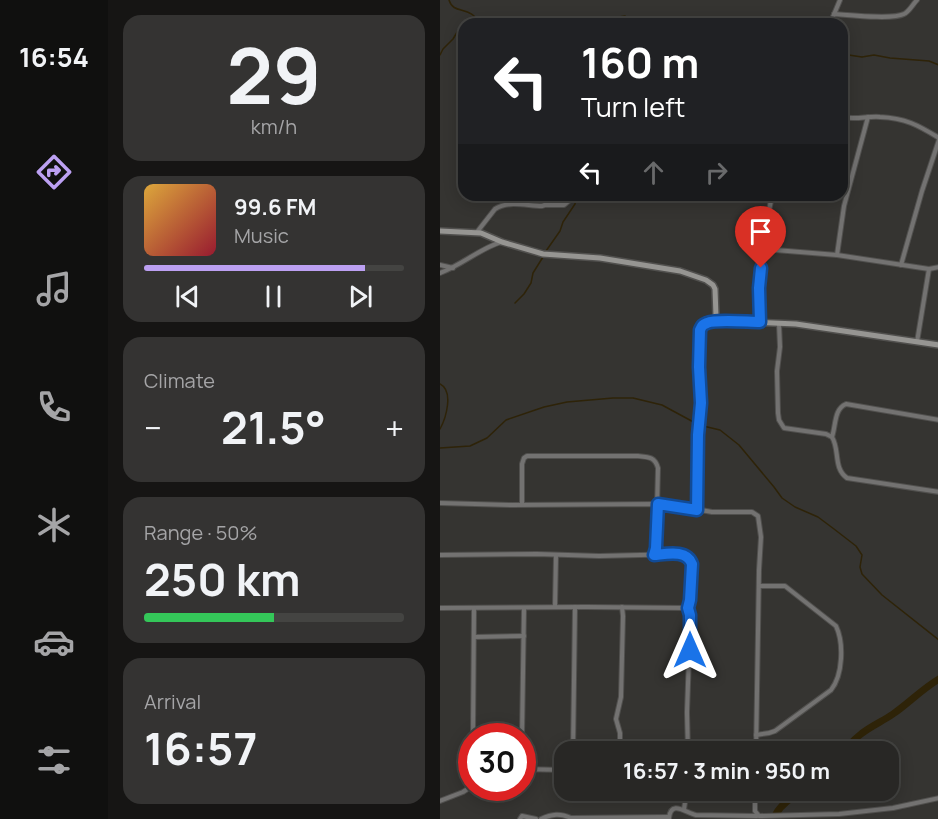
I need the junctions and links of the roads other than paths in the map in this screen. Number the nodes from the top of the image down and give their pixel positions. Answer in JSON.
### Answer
{"nodes":[{"id":1,"x":840,"y":0,"type":"edge"},
{"id":2,"x":917,"y":0,"type":"edge"},
{"id":3,"x":834,"y":14,"type":"junction"},
{"id":4,"x":832,"y":18,"type":"edge"},
{"id":5,"x":868,"y":117,"type":"junction"},
{"id":6,"x":848,"y":118,"type":"edge"},
{"id":7,"x":938,"y":139,"type":"edge"},
{"id":8,"x":848,"y":191,"type":"edge"},
{"id":9,"x":551,"y":201,"type":"edge"},
{"id":10,"x":569,"y":201,"type":"edge"},
{"id":11,"x":771,"y":201,"type":"edge"},
{"id":12,"x":845,"y":201,"type":"edge"},
{"id":13,"x":545,"y":205,"type":"junction"},
{"id":14,"x":440,"y":231,"type":"edge"},
{"id":15,"x":477,"y":232,"type":"junction"},
{"id":16,"x":502,"y":242,"type":"junction"},
{"id":17,"x":763,"y":249,"type":"junction"},
{"id":18,"x":837,"y":255,"type":"junction"},
{"id":19,"x":440,"y":265,"type":"edge"},
{"id":20,"x":901,"y":265,"type":"junction"},
{"id":21,"x":938,"y":267,"type":"edge"},
{"id":22,"x":454,"y":268,"type":"junction"},
{"id":23,"x":929,"y":269,"type":"junction"},
{"id":24,"x":440,"y":273,"type":"edge"},
{"id":25,"x":720,"y":320,"type":"junction"},
{"id":26,"x":760,"y":322,"type":"junction"},
{"id":27,"x":779,"y":323,"type":"junction"},
{"id":28,"x":917,"y":342,"type":"junction"},
{"id":29,"x":938,"y":345,"type":"edge"},
{"id":30,"x":938,"y":420,"type":"edge"},
{"id":31,"x":832,"y":436,"type":"junction"},
{"id":32,"x":938,"y":492,"type":"edge"},
{"id":33,"x":440,"y":503,"type":"edge"},
{"id":34,"x":522,"y":504,"type":"junction"},
{"id":35,"x":658,"y":504,"type":"junction"},
{"id":36,"x":697,"y":510,"type":"junction"},
{"id":37,"x":440,"y":555,"type":"edge"},
{"id":38,"x":556,"y":555,"type":"junction"},
{"id":39,"x":654,"y":555,"type":"junction"},
{"id":40,"x":759,"y":586,"type":"junction"},
{"id":41,"x":555,"y":607,"type":"junction"},
{"id":42,"x":575,"y":607,"type":"junction"},
{"id":43,"x":622,"y":607,"type":"junction"},
{"id":44,"x":474,"y":608,"type":"junction"},
{"id":45,"x":524,"y":608,"type":"junction"},
{"id":46,"x":688,"y":608,"type":"junction"},
{"id":47,"x":440,"y":609,"type":"edge"},
{"id":48,"x":524,"y":636,"type":"junction"},
{"id":49,"x":474,"y":637,"type":"junction"},
{"id":50,"x":473,"y":723,"type":"edge"},
{"id":51,"x":522,"y":723,"type":"edge"},
{"id":52,"x":756,"y":735,"type":"junction"},
{"id":53,"x":573,"y":741,"type":"edge"},
{"id":54,"x":620,"y":741,"type":"edge"},
{"id":55,"x":688,"y":741,"type":"edge"},
{"id":56,"x":756,"y":741,"type":"edge"},
{"id":57,"x":536,"y":769,"type":"edge"},
{"id":58,"x":554,"y":770,"type":"edge"},
{"id":59,"x":458,"y":794,"type":"edge"},
{"id":60,"x":938,"y":798,"type":"edge"},
{"id":61,"x":440,"y":801,"type":"edge"},
{"id":62,"x":685,"y":801,"type":"edge"},
{"id":63,"x":755,"y":801,"type":"edge"},
{"id":64,"x":684,"y":809,"type":"junction"},
{"id":65,"x":759,"y":816,"type":"junction"},
{"id":66,"x":839,"y":817,"type":"edge"},
{"id":67,"x":669,"y":818,"type":"edge"},
{"id":68,"x":520,"y":819,"type":"edge"},
{"id":69,"x":536,"y":819,"type":"edge"},
{"id":70,"x":541,"y":819,"type":"edge"}],
"edges":[{"from":1,"to":3,"type":"street"},
{"from":2,"to":3,"type":"street"},
{"from":3,"to":4,"type":"street"},
{"from":5,"to":6,"type":"street"},
{"from":5,"to":7,"type":"street"},
{"from":5,"to":8,"type":"street"},
{"from":7,"to":20,"type":"street"},
{"from":9,"to":13,"type":"street"},
{"from":10,"to":13,"type":"street"},
{"from":11,"to":17,"type":"street"},
{"from":12,"to":18,"type":"street"},
{"from":13,"to":15,"type":"street"},
{"from":14,"to":15,"type":"street"},
{"from":15,"to":16,"type":"street"},
{"from":16,"to":22,"type":"street"},
{"from":16,"to":25,"type":"street"},
{"from":17,"to":18,"type":"street"},
{"from":17,"to":26,"type":"street"},
{"from":18,"to":20,"type":"street"},
{"from":19,"to":22,"type":"street"},
{"from":20,"to":23,"type":"street"},
{"from":21,"to":23,"type":"street"},
{"from":22,"to":24,"type":"street"},
{"from":23,"to":28,"type":"street"},
{"from":25,"to":26,"type":"street"},
{"from":25,"to":36,"type":"street"},
{"from":26,"to":27,"type":"street"},
{"from":27,"to":28,"type":"street"},
{"from":27,"to":31,"type":"street"},
{"from":28,"to":29,"type":"street"},
{"from":30,"to":31,"type":"street"},
{"from":31,"to":32,"type":"street"},
{"from":33,"to":34,"type":"street"},
{"from":34,"to":35,"type":"street"},
{"from":34,"to":35,"type":"street"},
{"from":35,"to":36,"type":"street"},
{"from":35,"to":39,"type":"street"},
{"from":36,"to":40,"type":"street"},
{"from":37,"to":38,"type":"street"},
{"from":38,"to":39,"type":"street"},
{"from":38,"to":41,"type":"street"},
{"from":39,"to":46,"type":"street"},
{"from":40,"to":52,"type":"street"},
{"from":40,"to":52,"type":"street"},
{"from":41,"to":42,"type":"street"},
{"from":41,"to":45,"type":"street"},
{"from":42,"to":43,"type":"street"},
{"from":42,"to":53,"type":"street"},
{"from":43,"to":46,"type":"street"},
{"from":43,"to":54,"type":"street"},
{"from":44,"to":45,"type":"street"},
{"from":44,"to":47,"type":"street"},
{"from":44,"to":49,"type":"street"},
{"from":45,"to":48,"type":"street"},
{"from":46,"to":55,"type":"street"},
{"from":48,"to":49,"type":"street"},
{"from":48,"to":51,"type":"street"},
{"from":49,"to":50,"type":"street"},
{"from":52,"to":56,"type":"street"},
{"from":57,"to":58,"type":"street"},
{"from":59,"to":61,"type":"street"},
{"from":60,"to":66,"type":"street"},
{"from":62,"to":64,"type":"street"},
{"from":63,"to":65,"type":"street"},
{"from":64,"to":65,"type":"street"},
{"from":64,"to":67,"type":"street"},
{"from":65,"to":66,"type":"street"},
{"from":67,"to":70,"type":"street"},
{"from":68,"to":69,"type":"street"}]}
